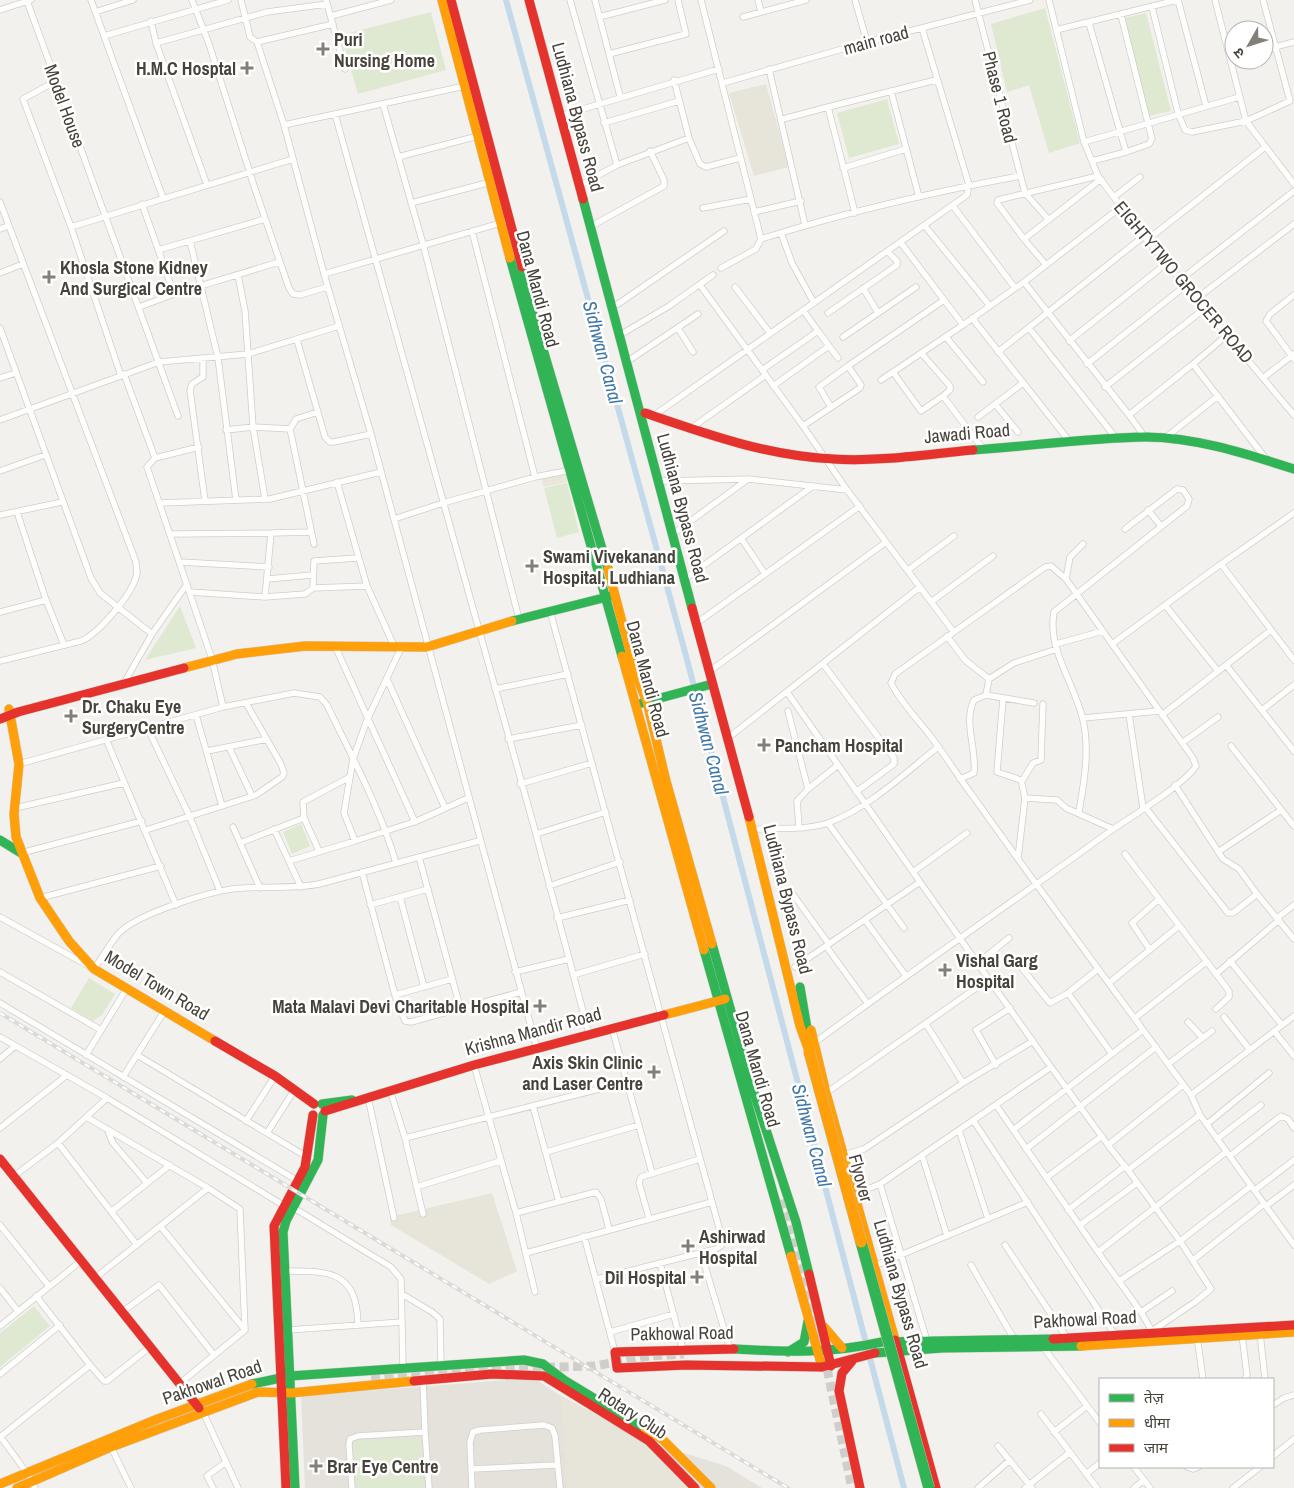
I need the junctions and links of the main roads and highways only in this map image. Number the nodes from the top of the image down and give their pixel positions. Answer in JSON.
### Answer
{"nodes":[{"id":1,"x":442,"y":0,"type":"edge"},
{"id":2,"x":451,"y":0,"type":"edge"},
{"id":3,"x":529,"y":0,"type":"edge"},
{"id":4,"x":535,"y":0,"type":"edge"},
{"id":5,"x":506,"y":221,"type":"junction"},
{"id":6,"x":649,"y":415,"type":"junction"},
{"id":7,"x":1294,"y":469,"type":"edge"},
{"id":8,"x":611,"y":596,"type":"junction"},
{"id":9,"x":707,"y":685,"type":"junction"},
{"id":10,"x":642,"y":703,"type":"junction"},
{"id":11,"x":7,"y":713,"type":"edge"},
{"id":12,"x":0,"y":840,"type":"edge"},
{"id":13,"x":21,"y":852,"type":"junction"},
{"id":14,"x":724,"y":999,"type":"junction"},
{"id":15,"x":804,"y":1025,"type":"junction"},
{"id":16,"x":812,"y":1047,"type":"junction"},
{"id":17,"x":319,"y":1110,"type":"junction"},
{"id":18,"x":0,"y":1159,"type":"edge"},
{"id":19,"x":777,"y":1187,"type":"junction"},
{"id":20,"x":289,"y":1207,"type":"junction"},
{"id":21,"x":809,"y":1316,"type":"junction"},
{"id":22,"x":822,"y":1323,"type":"junction"},
{"id":23,"x":1294,"y":1325,"type":"edge"},
{"id":24,"x":1294,"y":1332,"type":"edge"},
{"id":25,"x":1154,"y":1335,"type":"junction"},
{"id":26,"x":1042,"y":1343,"type":"junction"},
{"id":27,"x":884,"y":1346,"type":"junction"},
{"id":28,"x":897,"y":1346,"type":"junction"},
{"id":29,"x":842,"y":1348,"type":"junction"},
{"id":30,"x":791,"y":1354,"type":"junction"},
{"id":31,"x":856,"y":1355,"type":"junction"},
{"id":32,"x":824,"y":1358,"type":"junction"},
{"id":33,"x":544,"y":1376,"type":"joint"},
{"id":34,"x":285,"y":1377,"type":"junction"},
{"id":35,"x":561,"y":1383,"type":"junction"},
{"id":36,"x":286,"y":1393,"type":"junction"},
{"id":37,"x":199,"y":1408,"type":"junction"},
{"id":38,"x":649,"y":1441,"type":"junction"},
{"id":39,"x":31,"y":1481,"type":"edge"},
{"id":40,"x":0,"y":1484,"type":"edge"},
{"id":41,"x":17,"y":1488,"type":"edge"},
{"id":42,"x":286,"y":1488,"type":"edge"},
{"id":43,"x":295,"y":1488,"type":"edge"},
{"id":44,"x":695,"y":1488,"type":"edge"},
{"id":45,"x":705,"y":1488,"type":"edge"},
{"id":46,"x":711,"y":1488,"type":"edge"},
{"id":47,"x":860,"y":1488,"type":"edge"},
{"id":48,"x":923,"y":1488,"type":"edge"},
{"id":49,"x":929,"y":1488,"type":"edge"},
{"id":50,"x":936,"y":1488,"type":"edge"}],
"edges":[{"from":1,"to":5,"type":"main road","name":"Dana Mandi Road"},
{"from":2,"to":5,"type":"main road"},
{"from":3,"to":9,"type":"main road","name":"Ludhiana Bypass Road"},
{"from":4,"to":6,"type":"main road","name":"Ludhiana Bypass Road"},
{"from":5,"to":8,"type":"main road"},
{"from":5,"to":8,"type":"main road","name":"Dana Mandi Road"},
{"from":6,"to":7,"type":"main road","name":"Jawadi Road"},
{"from":6,"to":15,"type":"main road","name":"Ludhiana Bypass Road"},
{"from":8,"to":10,"type":"main road","name":"Dana Mandi Road"},
{"from":8,"to":11,"type":"main road"},
{"from":9,"to":10,"type":"main road"},
{"from":9,"to":15,"type":"main road","name":"Ludhiana Bypass Road"},
{"from":10,"to":14,"type":"main road","name":"Dana Mandi Road"},
{"from":11,"to":13,"type":"main road","name":"Model Town Road"},
{"from":12,"to":13,"type":"main road"},
{"from":13,"to":17,"type":"main road","name":"Model Town Road"},
{"from":14,"to":17,"type":"main road","name":"Krishna Mandir Road"},
{"from":14,"to":19,"type":"main road","name":"Dana Mandi Road"},
{"from":15,"to":16,"type":"main road","name":"Flyover"},
{"from":15,"to":27,"type":"main road","name":"Ludhiana Bypass Road"},
{"from":16,"to":28,"type":"main road","name":"Ludhiana Bypass Road"},
{"from":16,"to":49,"type":"main road","name":"Flyover","bridge":true},
{"from":17,"to":20,"type":"main road"},
{"from":17,"to":20,"type":"main road"},
{"from":18,"to":37,"type":"main road"},
{"from":19,"to":21,"type":"main road","name":"Dana Mandi Road"},
{"from":19,"to":22,"type":"main road"},
{"from":20,"to":34,"type":"main road"},
{"from":20,"to":34,"type":"main road"},
{"from":21,"to":30,"type":"main road"},
{"from":21,"to":32,"type":"main road","name":"Dana Mandi Road"},
{"from":22,"to":29,"type":"main road"},
{"from":22,"to":32,"type":"main road"},
{"from":23,"to":25,"type":"main road","name":"Pakhowal Road"},
{"from":24,"to":25,"type":"main road","name":"Pakhowal Road"},
{"from":25,"to":26,"type":"main road","name":"Pakhowal Road"},
{"from":25,"to":26,"type":"main road","name":"Pakhowal Road"},
{"from":26,"to":28,"type":"main road","name":"Pakhowal Road"},
{"from":26,"to":28,"type":"main road","name":"Pakhowal Road"},
{"from":27,"to":28,"type":"main road","name":"Pakhowal Road"},
{"from":27,"to":31,"type":"main road","name":"Pakhowal Road"},
{"from":27,"to":48,"type":"main road","name":"Ludhiana Bypass Road"},
{"from":28,"to":50,"type":"main road","name":"Ludhiana Bypass Road"},
{"from":29,"to":31,"type":"main road","name":"Pakhowal Road"},
{"from":29,"to":32,"type":"main road","name":"Pakhowal Road"},
{"from":30,"to":32,"type":"main road","name":"Pakhowal Road"},
{"from":30,"to":32,"type":"main road","name":"Pakhowal Road"},
{"from":31,"to":32,"type":"main road","name":"Pakhowal Road"},
{"from":31,"to":47,"type":"main road"},
{"from":33,"to":35,"type":"main road","name":"Rotary Club"},
{"from":33,"to":36,"type":"main road","name":"Pakhowal Road"},
{"from":34,"to":35,"type":"main road","name":"Pakhowal Road"},
{"from":34,"to":36,"type":"main road"},
{"from":34,"to":37,"type":"main road","name":"Pakhowal Road"},
{"from":35,"to":38,"type":"main road","name":"Rotary Club"},
{"from":35,"to":46,"type":"main road"},
{"from":36,"to":37,"type":"main road","name":"Pakhowal Road"},
{"from":36,"to":42,"type":"main road"},
{"from":36,"to":43,"type":"main road"},
{"from":37,"to":39,"type":"main road","name":"Pakhowal Road"},
{"from":37,"to":39,"type":"main road","name":"Pakhowal Road"},
{"from":38,"to":44,"type":"main road","name":"Rotary Club"},
{"from":38,"to":45,"type":"main road"},
{"from":39,"to":40,"type":"main road","name":"Pakhowal Road"},
{"from":39,"to":41,"type":"main road","name":"Pakhowal Road"}]}
